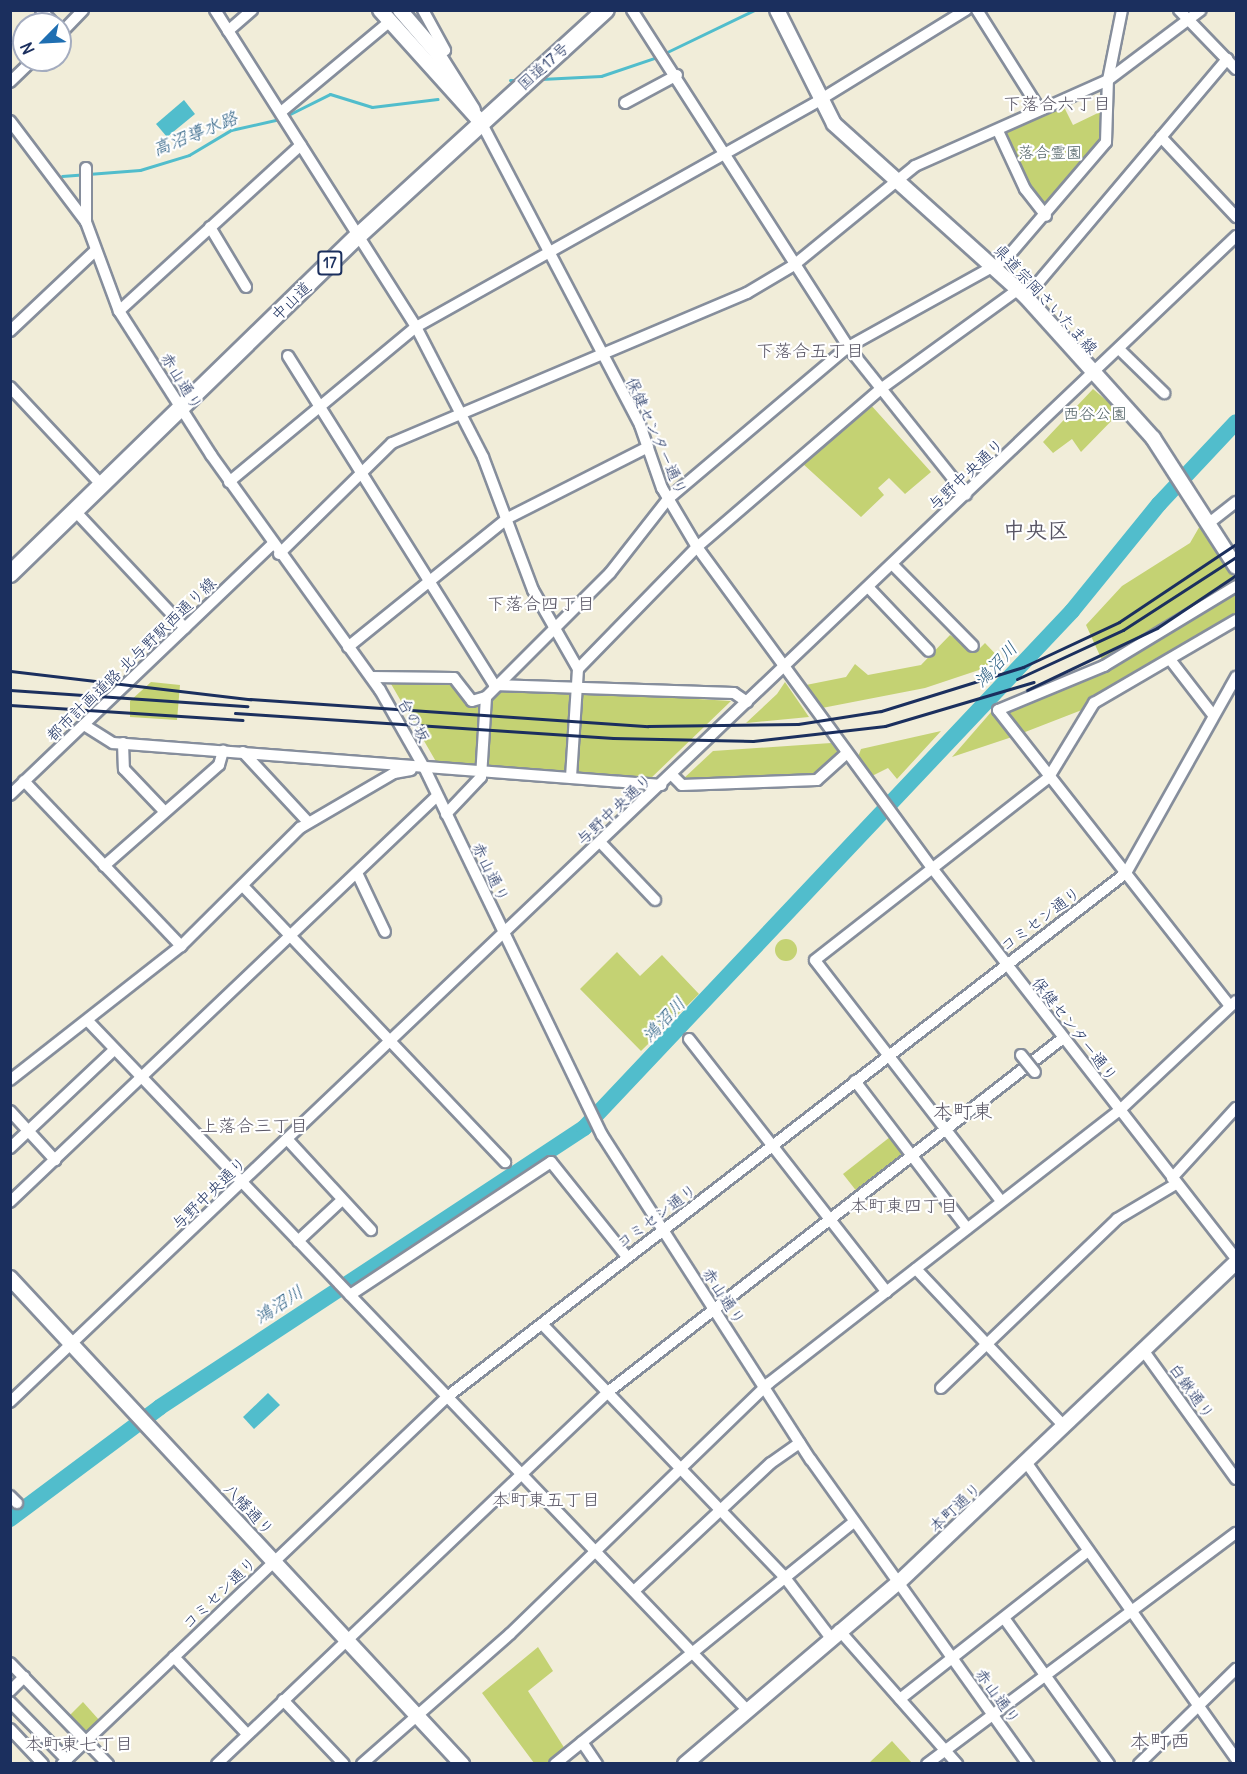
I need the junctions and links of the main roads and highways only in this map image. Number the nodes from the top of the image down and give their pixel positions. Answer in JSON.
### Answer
{"nodes":[{"id":1,"x":606,"y":10,"type":"edge"},
{"id":2,"x":777,"y":10,"type":"edge"},
{"id":3,"x":401,"y":11,"type":"edge"},
{"id":4,"x":384,"y":16,"type":"edge"},
{"id":5,"x":481,"y":122,"type":"junction"},
{"id":6,"x":180,"y":406,"type":"junction"},
{"id":7,"x":10,"y":561,"type":"edge"},
{"id":8,"x":1236,"y":567,"type":"edge"},
{"id":9,"x":10,"y":574,"type":"edge"},
{"id":10,"x":1236,"y":1260,"type":"edge"},
{"id":11,"x":10,"y":1278,"type":"edge"},
{"id":12,"x":690,"y":1762,"type":"edge"},
{"id":13,"x":462,"y":1764,"type":"edge"}],
"edges":[{"from":1,"to":5,"type":"highway","name":"国道17号","number":"17"},
{"from":2,"to":8,"type":"main road","name":"県道宗岡さいたま線"},
{"from":3,"to":5,"type":"main road"},
{"from":4,"to":5,"type":"main road"},
{"from":5,"to":6,"type":"highway","name":"中山道","number":"17"},
{"from":6,"to":7,"type":"highway","name":"中山道","number":"17"},
{"from":6,"to":9,"type":"highway","name":"中山道","number":"17"},
{"from":10,"to":12,"type":"main road","name":"本町通り"},
{"from":11,"to":13,"type":"main road","name":"八幡通り"}]}
